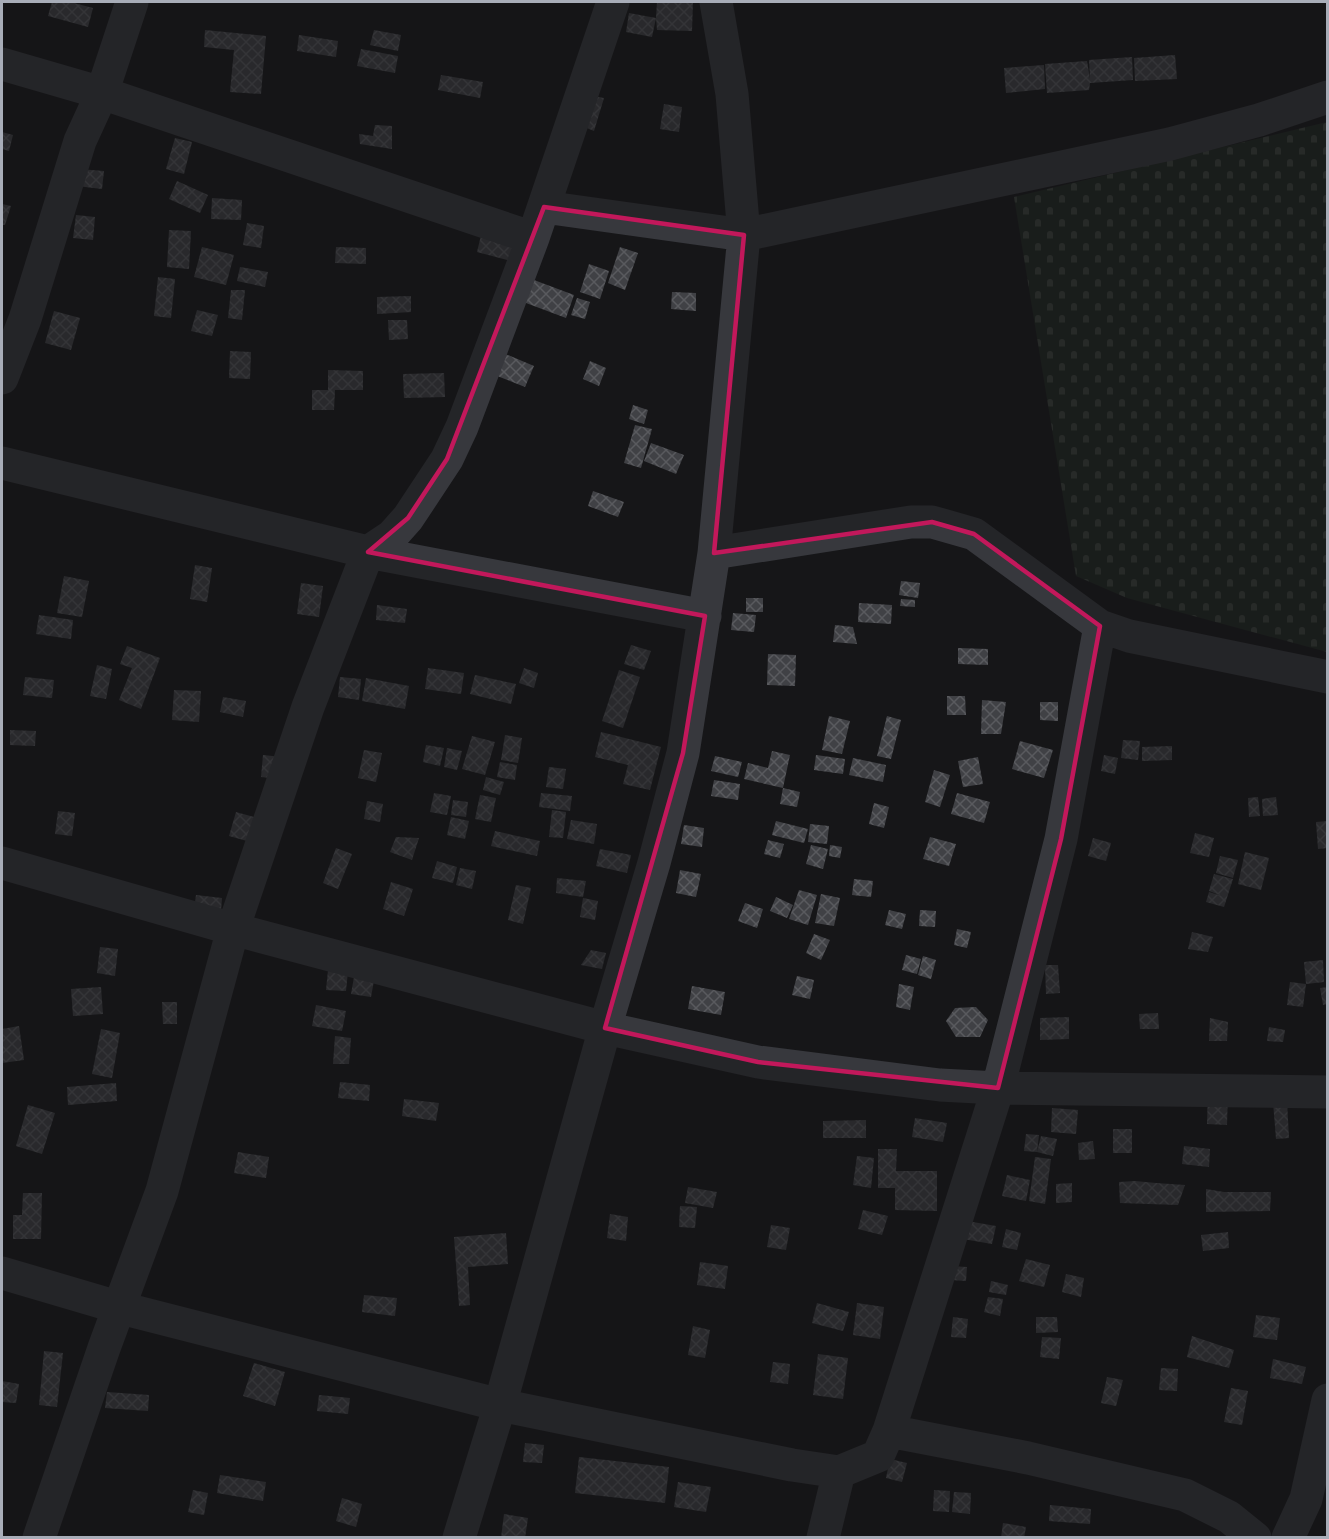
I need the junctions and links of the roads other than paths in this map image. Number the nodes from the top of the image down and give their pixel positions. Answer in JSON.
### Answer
{"nodes":[{"id":1,"x":132,"y":2,"type":"edge"},
{"id":2,"x":613,"y":2,"type":"edge"},
{"id":3,"x":716,"y":2,"type":"edge"},
{"id":4,"x":2,"y":64,"type":"edge"},
{"id":5,"x":102,"y":93,"type":"junction"},
{"id":6,"x":1328,"y":97,"type":"edge"},
{"id":7,"x":544,"y":207,"type":"junction"},
{"id":8,"x":744,"y":235,"type":"junction"},
{"id":9,"x":533,"y":238,"type":"junction"},
{"id":10,"x":2,"y":378,"type":"edge"},
{"id":11,"x":2,"y":463,"type":"edge"},
{"id":12,"x":368,"y":552,"type":"junction"},
{"id":13,"x":714,"y":553,"type":"junction"},
{"id":14,"x":705,"y":616,"type":"junction"},
{"id":15,"x":1100,"y":626,"type":"junction"},
{"id":16,"x":1328,"y":678,"type":"edge"},
{"id":17,"x":2,"y":863,"type":"edge"},
{"id":18,"x":233,"y":929,"type":"junction"},
{"id":19,"x":605,"y":1028,"type":"junction"},
{"id":20,"x":998,"y":1088,"type":"junction"},
{"id":21,"x":1328,"y":1092,"type":"edge"},
{"id":22,"x":2,"y":1273,"type":"edge"},
{"id":23,"x":120,"y":1308,"type":"junction"},
{"id":24,"x":1328,"y":1400,"type":"edge"},
{"id":25,"x":500,"y":1405,"type":"junction"},
{"id":26,"x":889,"y":1431,"type":"junction"},
{"id":27,"x":839,"y":1472,"type":"junction"},
{"id":28,"x":39,"y":1538,"type":"edge"},
{"id":29,"x":459,"y":1538,"type":"edge"},
{"id":30,"x":823,"y":1538,"type":"edge"},
{"id":31,"x":1255,"y":1538,"type":"edge"},
{"id":32,"x":1288,"y":1538,"type":"edge"}],
"edges":[{"from":1,"to":5,"type":"street"},
{"from":2,"to":7,"type":"street"},
{"from":3,"to":8,"type":"street"},
{"from":4,"to":5,"type":"street"},
{"from":5,"to":9,"type":"street"},
{"from":5,"to":10,"type":"street"},
{"from":6,"to":8,"type":"street"},
{"from":7,"to":8,"type":"street"},
{"from":7,"to":9,"type":"street"},
{"from":8,"to":13,"type":"street"},
{"from":9,"to":12,"type":"street"},
{"from":11,"to":12,"type":"street"},
{"from":12,"to":14,"type":"street"},
{"from":12,"to":18,"type":"street"},
{"from":13,"to":14,"type":"street"},
{"from":13,"to":15,"type":"street"},
{"from":14,"to":19,"type":"street"},
{"from":15,"to":16,"type":"street"},
{"from":15,"to":20,"type":"street"},
{"from":17,"to":18,"type":"street"},
{"from":18,"to":19,"type":"street"},
{"from":18,"to":23,"type":"street"},
{"from":19,"to":20,"type":"street"},
{"from":19,"to":25,"type":"street"},
{"from":20,"to":21,"type":"street"},
{"from":20,"to":26,"type":"street"},
{"from":22,"to":23,"type":"street"},
{"from":23,"to":25,"type":"street"},
{"from":23,"to":28,"type":"street"},
{"from":24,"to":32,"type":"street"},
{"from":25,"to":27,"type":"street"},
{"from":25,"to":29,"type":"street"},
{"from":26,"to":27,"type":"street"},
{"from":26,"to":31,"type":"street"},
{"from":27,"to":30,"type":"street"}]}
